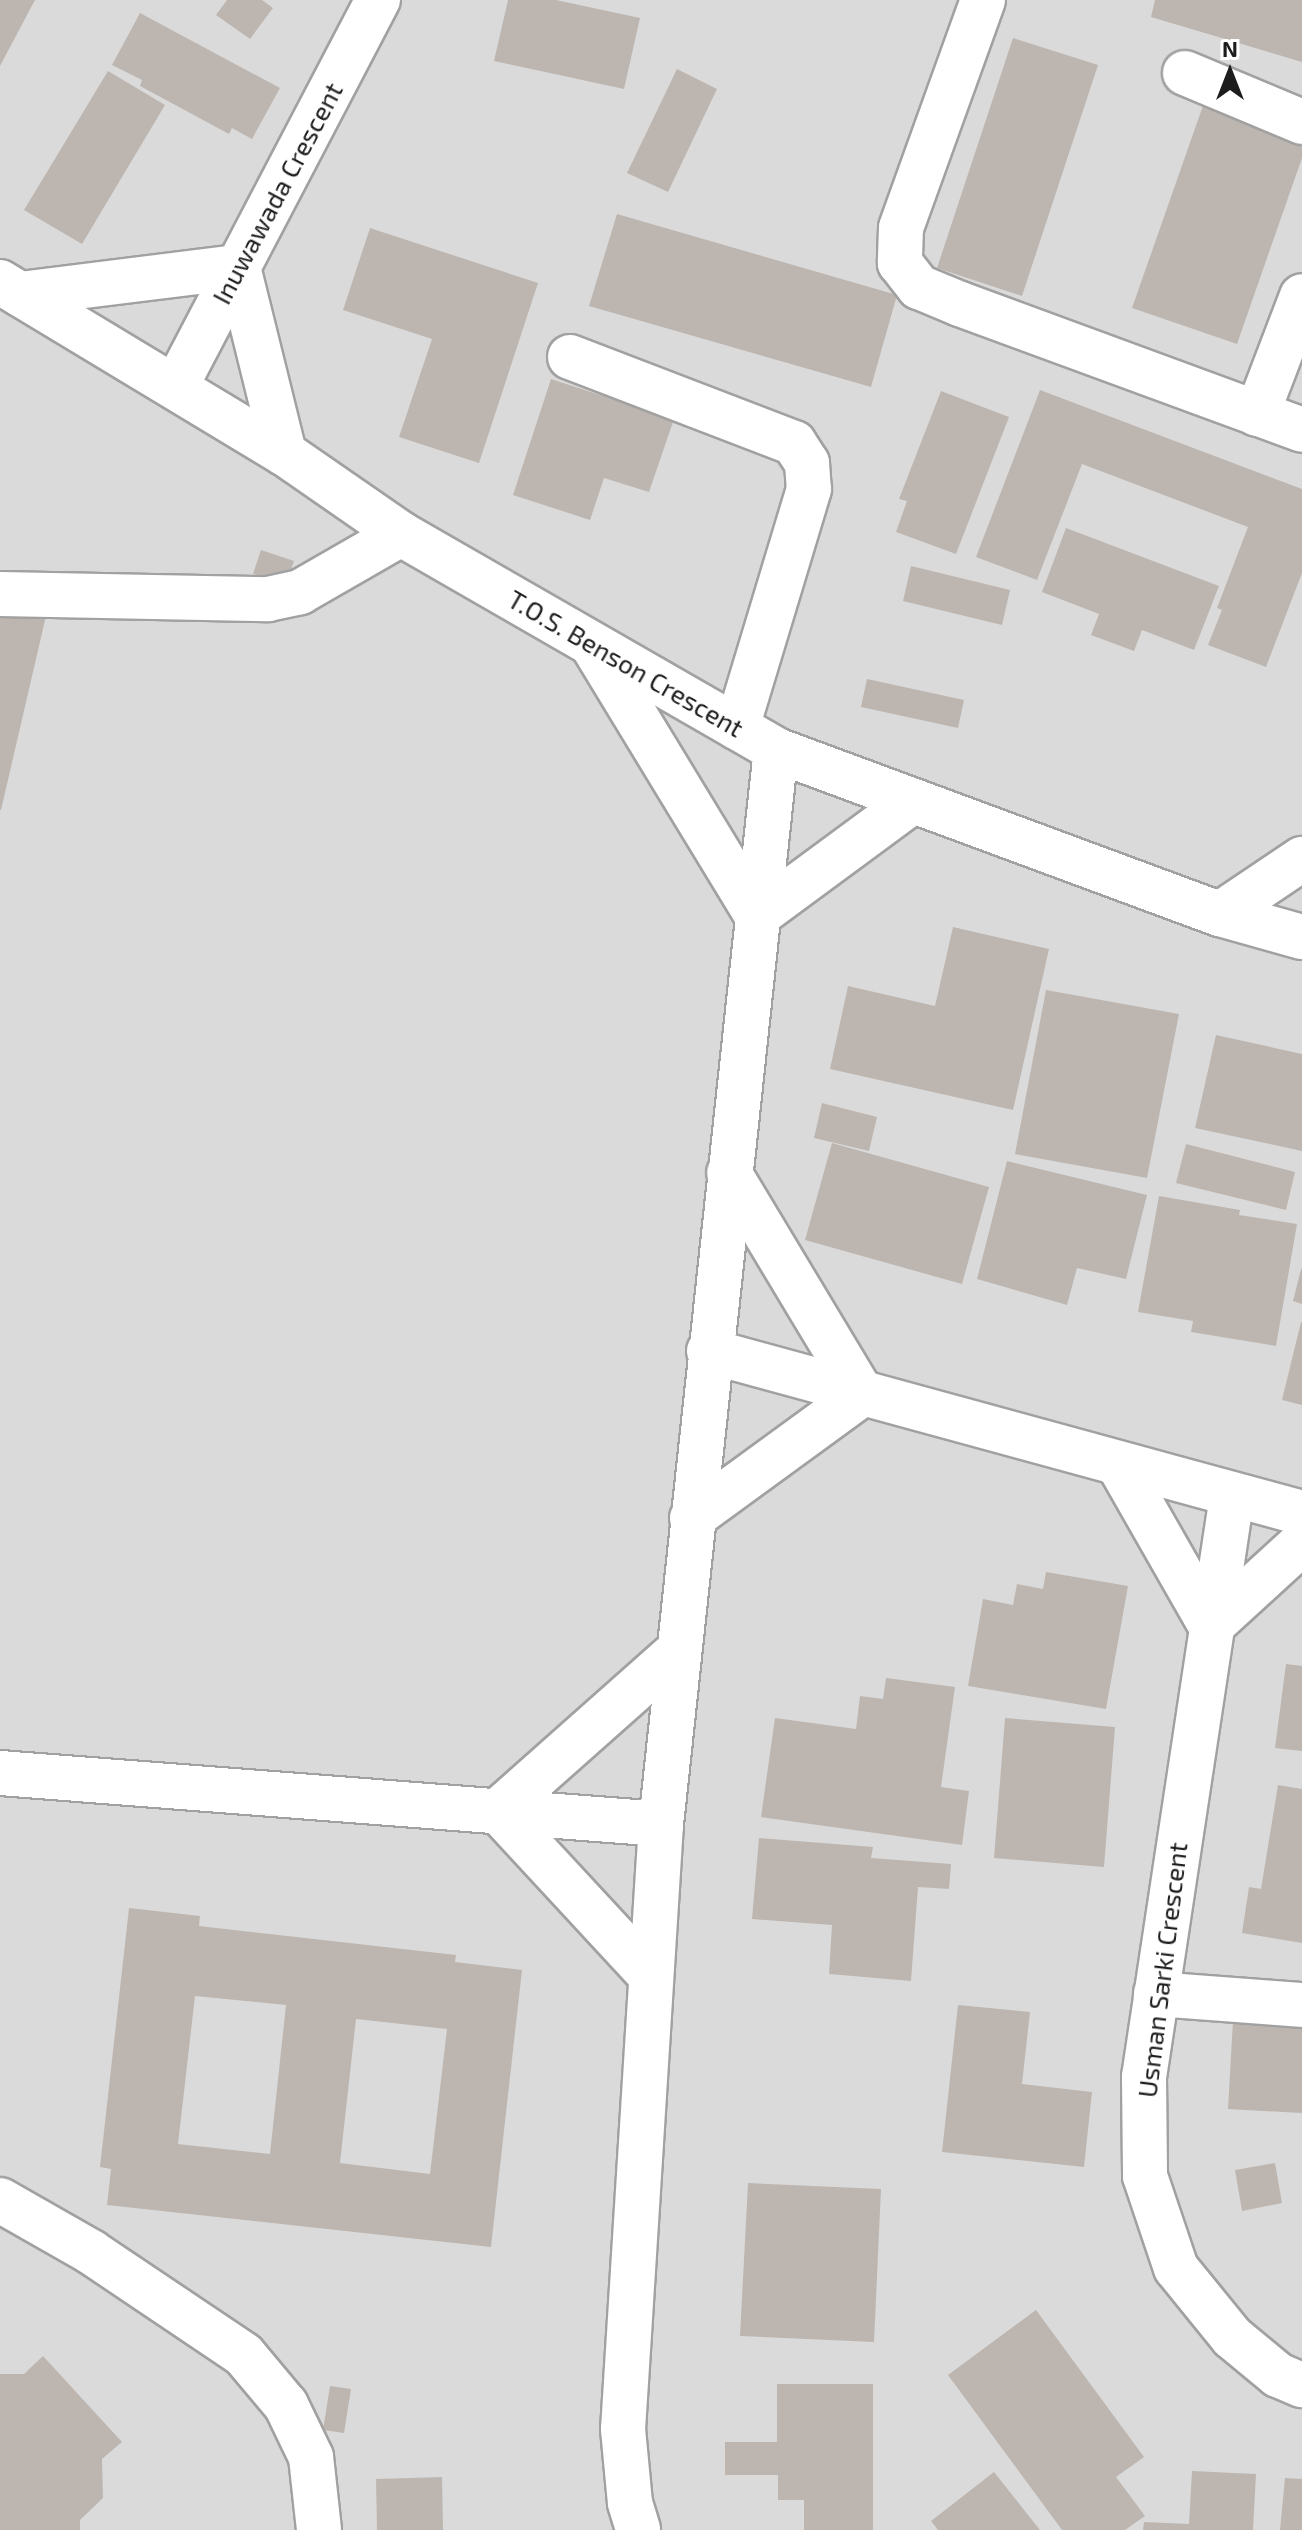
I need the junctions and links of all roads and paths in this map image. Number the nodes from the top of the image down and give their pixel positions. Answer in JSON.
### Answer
{"nodes":[{"id":1,"x":378,"y":0,"type":"edge"},
{"id":2,"x":983,"y":0,"type":"edge"},
{"id":3,"x":1185,"y":73,"type":"dead end"},
{"id":4,"x":1302,"y":122,"type":"edge"},
{"id":5,"x":238,"y":267,"type":"junction"},
{"id":6,"x":10,"y":288,"type":"edge"},
{"id":7,"x":1302,"y":296,"type":"edge"},
{"id":8,"x":570,"y":357,"type":"dead end"},
{"id":9,"x":176,"y":386,"type":"junction"},
{"id":10,"x":1257,"y":414,"type":"junction"},
{"id":11,"x":1302,"y":430,"type":"edge"},
{"id":12,"x":284,"y":453,"type":"junction"},
{"id":13,"x":401,"y":534,"type":"junction"},
{"id":14,"x":0,"y":594,"type":"edge"},
{"id":15,"x":589,"y":640,"type":"junction"},
{"id":16,"x":737,"y":727,"type":"junction"},
{"id":17,"x":776,"y":750,"type":"junction"},
{"id":18,"x":913,"y":801,"type":"junction"},
{"id":19,"x":1302,"y":859,"type":"edge"},
{"id":20,"x":1220,"y":914,"type":"junction"},
{"id":21,"x":757,"y":916,"type":"junction"},
{"id":22,"x":1302,"y":937,"type":"edge"},
{"id":23,"x":729,"y":1173,"type":"junction"},
{"id":24,"x":709,"y":1351,"type":"junction"},
{"id":25,"x":862,"y":1394,"type":"junction"},
{"id":26,"x":1119,"y":1465,"type":"junction"},
{"id":27,"x":1232,"y":1496,"type":"junction"},
{"id":28,"x":1302,"y":1513,"type":"edge"},
{"id":29,"x":692,"y":1518,"type":"junction"},
{"id":30,"x":1302,"y":1543,"type":"edge"},
{"id":31,"x":1211,"y":1626,"type":"junction"},
{"id":32,"x":678,"y":1651,"type":"junction"},
{"id":33,"x":0,"y":1773,"type":"edge"},
{"id":34,"x":498,"y":1811,"type":"junction"},
{"id":35,"x":661,"y":1824,"type":"junction"},
{"id":36,"x":651,"y":1976,"type":"junction"},
{"id":37,"x":1156,"y":1994,"type":"junction"},
{"id":38,"x":1302,"y":2005,"type":"edge"},
{"id":39,"x":0,"y":2200,"type":"edge"},
{"id":40,"x":1302,"y":2385,"type":"edge"},
{"id":41,"x":319,"y":2530,"type":"edge"},
{"id":42,"x":638,"y":2530,"type":"edge"}],
"edges":[{"from":1,"to":5,"type":"street","name":"Inuwawada Crescent"},
{"from":2,"to":10,"type":"street"},
{"from":3,"to":4,"type":"street"},
{"from":5,"to":6,"type":"street"},
{"from":5,"to":9,"type":"street","name":"Inuwawada Crescent"},
{"from":5,"to":12,"type":"street"},
{"from":6,"to":9,"type":"street","name":"T.O.S. Benson Crescent"},
{"from":7,"to":10,"type":"street"},
{"from":8,"to":16,"type":"street"},
{"from":9,"to":12,"type":"street","name":"T.O.S. Benson Crescent"},
{"from":10,"to":11,"type":"street"},
{"from":12,"to":13,"type":"street","name":"T.O.S. Benson Crescent"},
{"from":13,"to":14,"type":"street"},
{"from":13,"to":15,"type":"street","name":"T.O.S. Benson Crescent"},
{"from":15,"to":16,"type":"street","name":"T.O.S. Benson Crescent"},
{"from":15,"to":21,"type":"street"},
{"from":16,"to":17,"type":"street","name":"T.O.S. Benson Crescent"},
{"from":17,"to":18,"type":"street","name":"T.O.S. Benson Crescent"},
{"from":17,"to":21,"type":"street"},
{"from":18,"to":20,"type":"street","name":"T.O.S. Benson Crescent"},
{"from":18,"to":21,"type":"street"},
{"from":19,"to":20,"type":"street"},
{"from":20,"to":22,"type":"street","name":"T.O.S. Benson Crescent"},
{"from":21,"to":23,"type":"street"},
{"from":23,"to":24,"type":"street"},
{"from":23,"to":25,"type":"street"},
{"from":24,"to":25,"type":"street"},
{"from":24,"to":29,"type":"street"},
{"from":25,"to":26,"type":"street"},
{"from":25,"to":29,"type":"street"},
{"from":26,"to":27,"type":"street"},
{"from":26,"to":31,"type":"street"},
{"from":27,"to":28,"type":"street"},
{"from":27,"to":31,"type":"street","name":"Usman Sarki Crescent"},
{"from":29,"to":32,"type":"street"},
{"from":30,"to":31,"type":"street"},
{"from":31,"to":37,"type":"street","name":"Usman Sarki Crescent"},
{"from":32,"to":34,"type":"street"},
{"from":32,"to":35,"type":"street"},
{"from":33,"to":34,"type":"street"},
{"from":34,"to":35,"type":"street"},
{"from":34,"to":36,"type":"street"},
{"from":35,"to":36,"type":"street"},
{"from":36,"to":42,"type":"street"},
{"from":37,"to":38,"type":"street"},
{"from":37,"to":40,"type":"street","name":"Usman Sarki Crescent"},
{"from":39,"to":41,"type":"street"}]}
